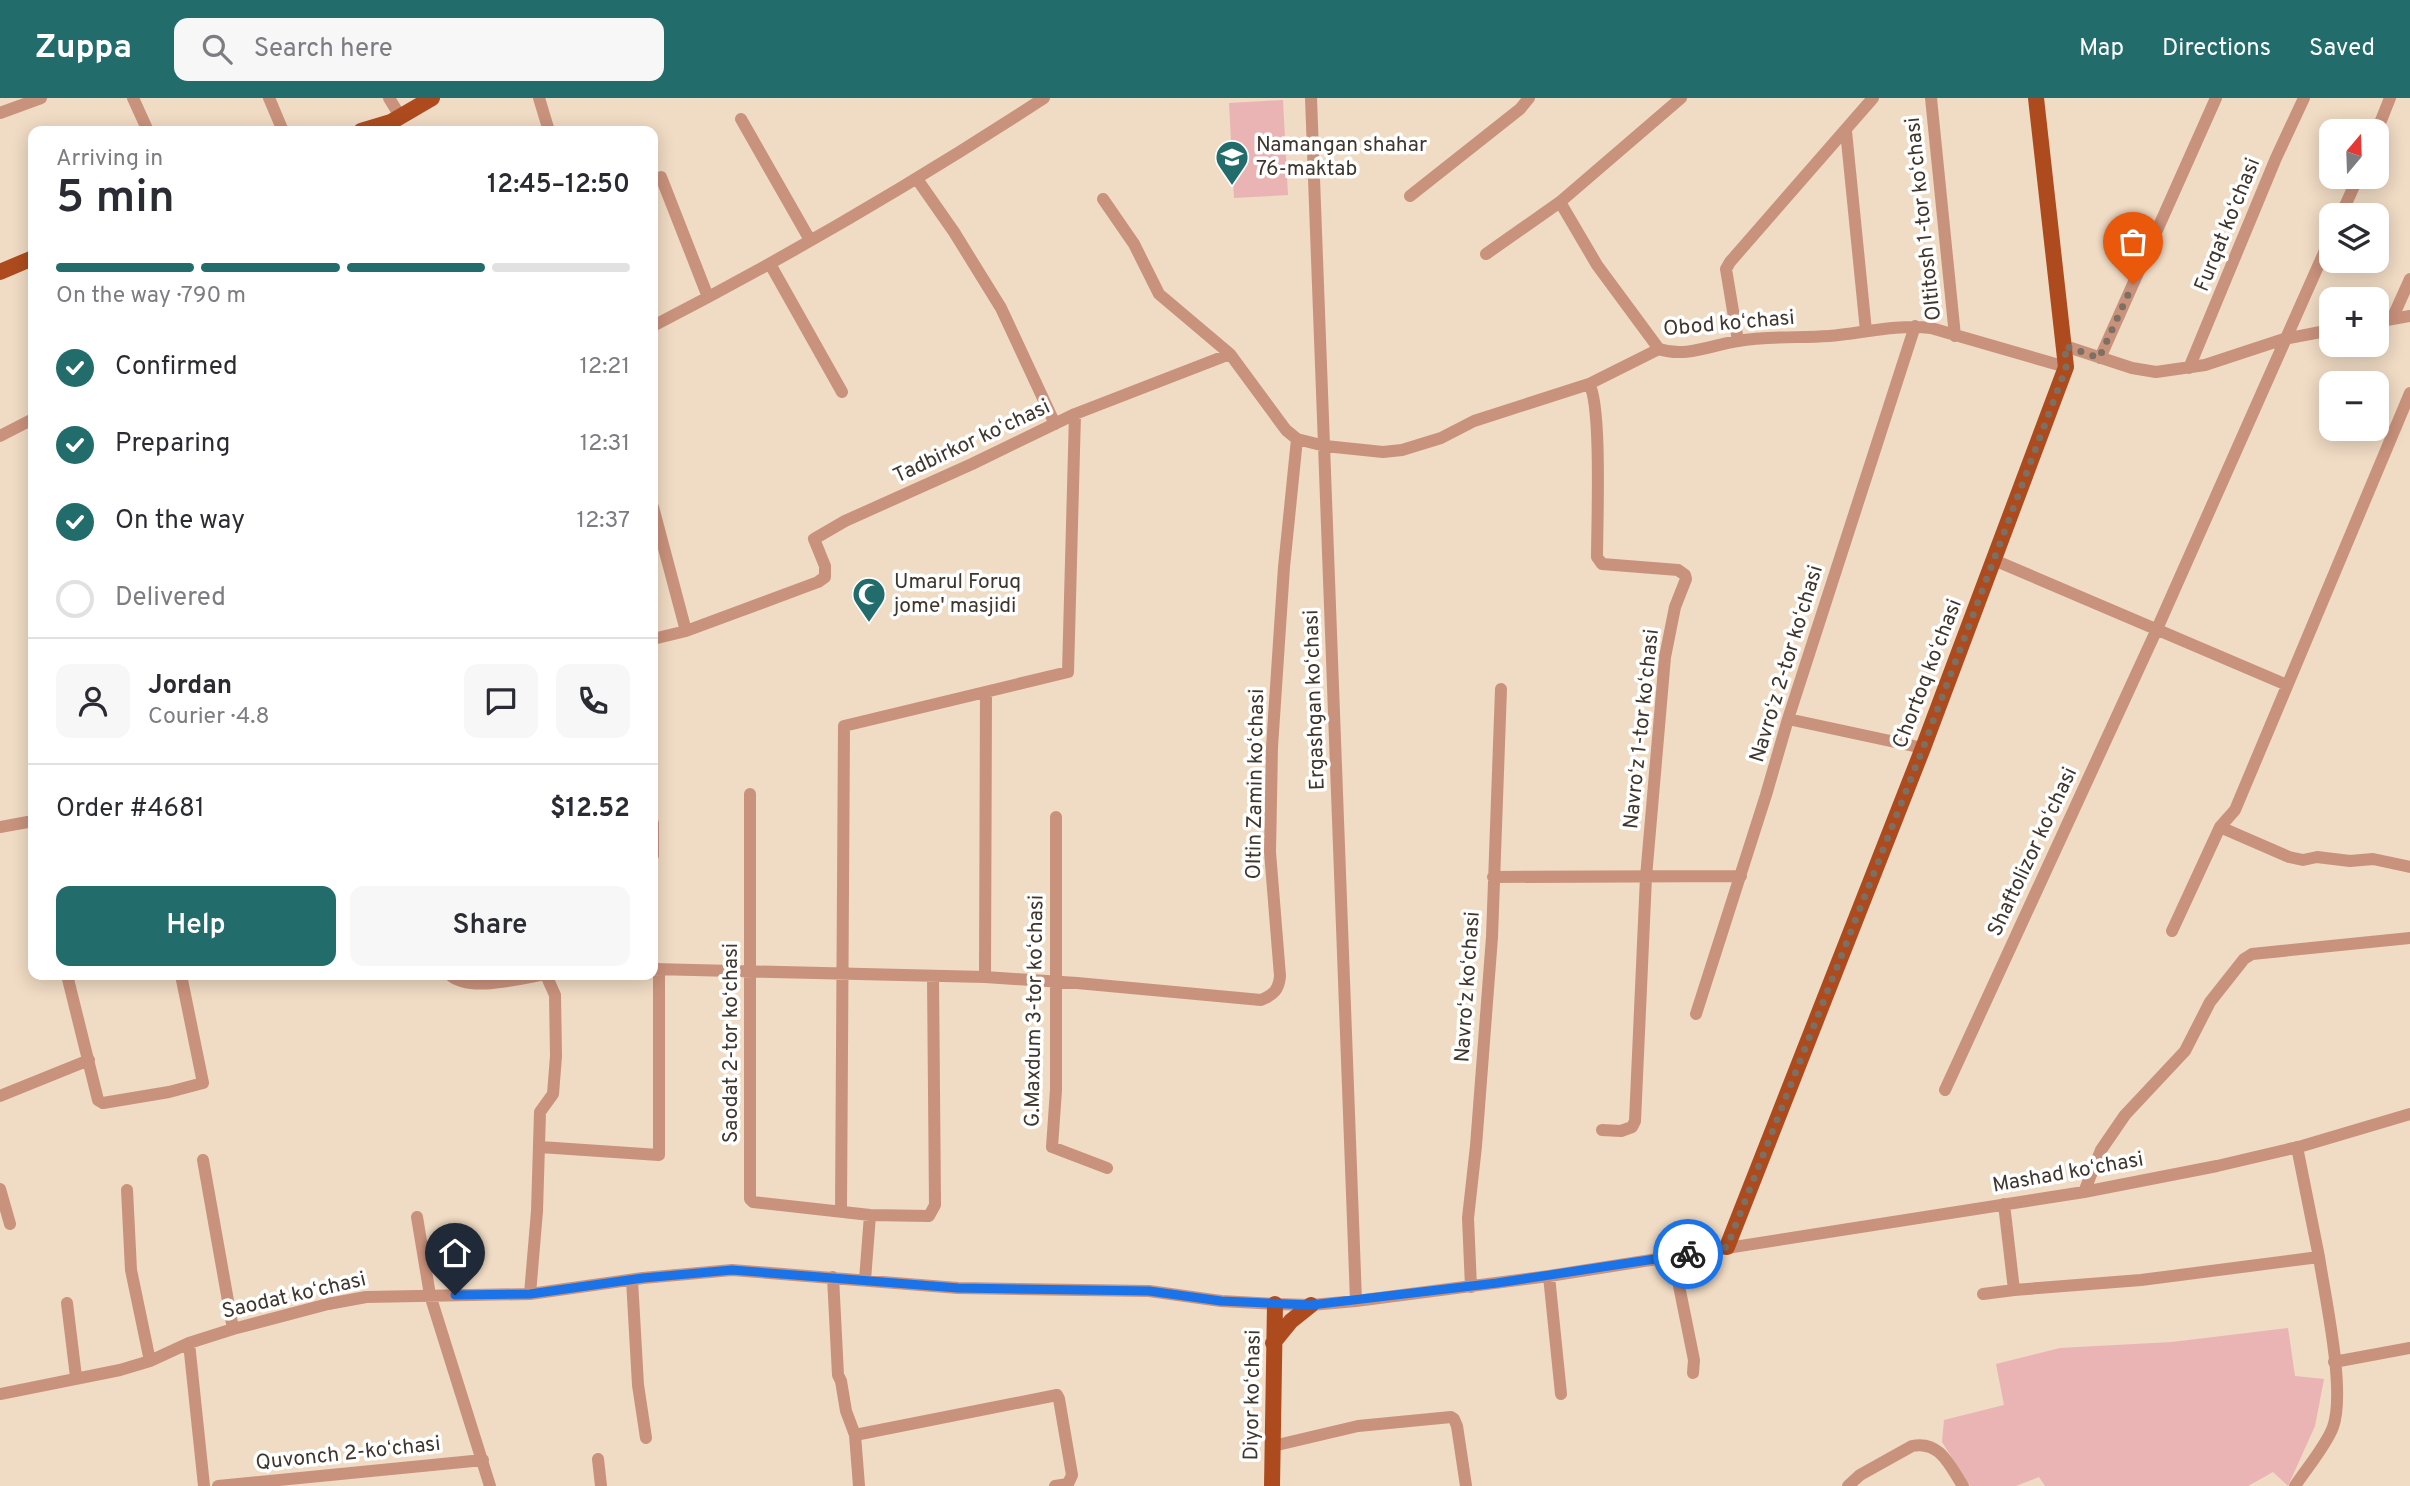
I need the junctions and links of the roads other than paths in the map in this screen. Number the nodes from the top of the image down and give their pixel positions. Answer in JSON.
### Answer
{"nodes":[{"id":1,"x":41,"y":98,"type":"edge"},
{"id":2,"x":133,"y":98,"type":"edge"},
{"id":3,"x":269,"y":98,"type":"edge"},
{"id":4,"x":389,"y":98,"type":"edge"},
{"id":5,"x":432,"y":98,"type":"edge"},
{"id":6,"x":539,"y":98,"type":"edge"},
{"id":7,"x":1044,"y":98,"type":"edge"},
{"id":8,"x":1311,"y":98,"type":"edge"},
{"id":9,"x":1529,"y":98,"type":"edge"},
{"id":10,"x":1681,"y":98,"type":"edge"},
{"id":11,"x":1873,"y":98,"type":"edge"},
{"id":12,"x":1931,"y":98,"type":"edge"},
{"id":13,"x":2036,"y":98,"type":"edge"},
{"id":14,"x":2216,"y":98,"type":"edge"},
{"id":15,"x":2304,"y":98,"type":"edge"},
{"id":16,"x":2390,"y":98,"type":"edge"},
{"id":17,"x":0,"y":113,"type":"edge"},
{"id":18,"x":741,"y":119,"type":"dead end"},
{"id":19,"x":2382,"y":119,"type":"edge"},
{"id":20,"x":395,"y":123,"type":"edge"},
{"id":21,"x":146,"y":126,"type":"edge"},
{"id":22,"x":280,"y":126,"type":"edge"},
{"id":23,"x":547,"y":126,"type":"edge"},
{"id":24,"x":1846,"y":131,"type":"junction"},
{"id":25,"x":661,"y":177,"type":"dead end"},
{"id":26,"x":917,"y":179,"type":"junction"},
{"id":27,"x":1410,"y":197,"type":"dead end"},
{"id":28,"x":1103,"y":199,"type":"dead end"},
{"id":29,"x":1560,"y":202,"type":"junction"},
{"id":30,"x":810,"y":240,"type":"junction"},
{"id":31,"x":1486,"y":254,"type":"dead end"},
{"id":32,"x":28,"y":260,"type":"edge"},
{"id":33,"x":2319,"y":263,"type":"edge"},
{"id":34,"x":770,"y":264,"type":"junction"},
{"id":35,"x":0,"y":272,"type":"edge"},
{"id":36,"x":2410,"y":279,"type":"edge"},
{"id":37,"x":708,"y":298,"type":"junction"},
{"id":38,"x":2410,"y":316,"type":"edge"},
{"id":39,"x":2392,"y":319,"type":"junction"},
{"id":40,"x":2389,"y":320,"type":"edge"},
{"id":41,"x":658,"y":323,"type":"edge"},
{"id":42,"x":1915,"y":326,"type":"junction"},
{"id":43,"x":1866,"y":331,"type":"junction"},
{"id":44,"x":2319,"y":332,"type":"edge"},
{"id":45,"x":1955,"y":336,"type":"junction"},
{"id":46,"x":2284,"y":339,"type":"junction"},
{"id":47,"x":1738,"y":341,"type":"junction"},
{"id":48,"x":2065,"y":346,"type":"junction"},
{"id":49,"x":1659,"y":349,"type":"junction"},
{"id":50,"x":1230,"y":354,"type":"junction"},
{"id":51,"x":2099,"y":358,"type":"junction"},
{"id":52,"x":2066,"y":368,"type":"junction"},
{"id":53,"x":2189,"y":368,"type":"junction"},
{"id":54,"x":1589,"y":384,"type":"junction"},
{"id":55,"x":842,"y":392,"type":"dead end"},
{"id":56,"x":2410,"y":393,"type":"edge"},
{"id":57,"x":1075,"y":414,"type":"junction"},
{"id":58,"x":28,"y":422,"type":"edge"},
{"id":59,"x":1055,"y":424,"type":"junction"},
{"id":60,"x":0,"y":436,"type":"edge"},
{"id":61,"x":1297,"y":439,"type":"junction"},
{"id":62,"x":1325,"y":446,"type":"junction"},
{"id":63,"x":658,"y":526,"type":"edge"},
{"id":64,"x":1994,"y":560,"type":"junction"},
{"id":65,"x":2157,"y":629,"type":"junction"},
{"id":66,"x":686,"y":631,"type":"junction"},
{"id":67,"x":658,"y":638,"type":"edge"},
{"id":68,"x":2287,"y":685,"type":"junction"},
{"id":69,"x":1501,"y":689,"type":"dead end"},
{"id":70,"x":986,"y":692,"type":"junction"},
{"id":71,"x":1788,"y":719,"type":"junction"},
{"id":72,"x":1923,"y":748,"type":"junction"},
{"id":73,"x":750,"y":794,"type":"dead end"},
{"id":74,"x":1056,"y":817,"type":"dead end"},
{"id":75,"x":28,"y":824,"type":"edge"},
{"id":76,"x":0,"y":827,"type":"edge"},
{"id":77,"x":2220,"y":827,"type":"junction"},
{"id":78,"x":2410,"y":867,"type":"edge"},
{"id":79,"x":1741,"y":876,"type":"junction"},
{"id":80,"x":1493,"y":877,"type":"junction"},
{"id":81,"x":1646,"y":877,"type":"junction"},
{"id":82,"x":2172,"y":931,"type":"dead end"},
{"id":83,"x":2410,"y":938,"type":"edge"},
{"id":84,"x":658,"y":969,"type":"edge"},
{"id":85,"x":751,"y":972,"type":"junction"},
{"id":86,"x":843,"y":975,"type":"junction"},
{"id":87,"x":933,"y":977,"type":"junction"},
{"id":88,"x":985,"y":977,"type":"junction"},
{"id":89,"x":68,"y":980,"type":"edge"},
{"id":90,"x":182,"y":980,"type":"edge"},
{"id":91,"x":457,"y":980,"type":"edge"},
{"id":92,"x":507,"y":980,"type":"edge"},
{"id":93,"x":547,"y":980,"type":"edge"},
{"id":94,"x":656,"y":980,"type":"edge"},
{"id":95,"x":1057,"y":982,"type":"junction"},
{"id":96,"x":1696,"y":1014,"type":"dead end"},
{"id":97,"x":89,"y":1060,"type":"junction"},
{"id":98,"x":1945,"y":1090,"type":"dead end"},
{"id":99,"x":0,"y":1096,"type":"edge"},
{"id":100,"x":2410,"y":1114,"type":"edge"},
{"id":101,"x":1602,"y":1130,"type":"dead end"},
{"id":102,"x":540,"y":1147,"type":"junction"},
{"id":103,"x":2297,"y":1147,"type":"junction"},
{"id":104,"x":203,"y":1160,"type":"dead end"},
{"id":105,"x":1107,"y":1168,"type":"dead end"},
{"id":106,"x":0,"y":1189,"type":"edge"},
{"id":107,"x":127,"y":1190,"type":"dead end"},
{"id":108,"x":2084,"y":1192,"type":"junction"},
{"id":109,"x":2004,"y":1204,"type":"junction"},
{"id":110,"x":841,"y":1211,"type":"junction"},
{"id":111,"x":870,"y":1215,"type":"junction"},
{"id":112,"x":417,"y":1217,"type":"dead end"},
{"id":113,"x":10,"y":1224,"type":"dead end"},
{"id":114,"x":1727,"y":1247,"type":"junction"},
{"id":115,"x":1673,"y":1256,"type":"junction"},
{"id":116,"x":2319,"y":1257,"type":"junction"},
{"id":117,"x":1549,"y":1276,"type":"junction"},
{"id":118,"x":833,"y":1277,"type":"junction"},
{"id":119,"x":632,"y":1280,"type":"junction"},
{"id":120,"x":865,"y":1280,"type":"junction"},
{"id":121,"x":1471,"y":1287,"type":"junction"},
{"id":122,"x":2014,"y":1290,"type":"junction"},
{"id":123,"x":530,"y":1294,"type":"junction"},
{"id":124,"x":1983,"y":1294,"type":"dead end"},
{"id":125,"x":430,"y":1295,"type":"junction"},
{"id":126,"x":1356,"y":1301,"type":"junction"},
{"id":127,"x":67,"y":1303,"type":"dead end"},
{"id":128,"x":1275,"y":1304,"type":"junction"},
{"id":129,"x":1311,"y":1305,"type":"junction"},
{"id":130,"x":233,"y":1329,"type":"junction"},
{"id":131,"x":189,"y":1343,"type":"junction"},
{"id":132,"x":1273,"y":1343,"type":"junction"},
{"id":133,"x":2410,"y":1348,"type":"edge"},
{"id":134,"x":150,"y":1361,"type":"junction"},
{"id":135,"x":2334,"y":1362,"type":"junction"},
{"id":136,"x":1693,"y":1373,"type":"dead end"},
{"id":137,"x":76,"y":1377,"type":"junction"},
{"id":138,"x":0,"y":1394,"type":"edge"},
{"id":139,"x":1562,"y":1394,"type":"dead end"},
{"id":140,"x":855,"y":1435,"type":"junction"},
{"id":141,"x":646,"y":1438,"type":"dead end"},
{"id":142,"x":1273,"y":1446,"type":"junction"},
{"id":143,"x":598,"y":1459,"type":"dead end"},
{"id":144,"x":483,"y":1460,"type":"junction"},
{"id":145,"x":204,"y":1486,"type":"edge"},
{"id":146,"x":218,"y":1486,"type":"edge"},
{"id":147,"x":490,"y":1486,"type":"edge"},
{"id":148,"x":601,"y":1486,"type":"edge"},
{"id":149,"x":859,"y":1486,"type":"edge"},
{"id":150,"x":1055,"y":1486,"type":"edge"},
{"id":151,"x":1272,"y":1486,"type":"edge"},
{"id":152,"x":1466,"y":1486,"type":"edge"},
{"id":153,"x":1848,"y":1486,"type":"edge"},
{"id":154,"x":1963,"y":1486,"type":"edge"},
{"id":155,"x":2295,"y":1486,"type":"edge"}],
"edges":[{"from":1,"to":17,"type":"street"},
{"from":2,"to":21,"type":"street"},
{"from":3,"to":22,"type":"street"},
{"from":4,"to":20,"type":"street"},
{"from":5,"to":20,"type":"main road"},
{"from":6,"to":23,"type":"street"},
{"from":7,"to":26,"type":"street"},
{"from":8,"to":62,"type":"street","name":"Ergashgan koʻchasi"},
{"from":9,"to":27,"type":"street"},
{"from":10,"to":29,"type":"street"},
{"from":11,"to":24,"type":"street"},
{"from":12,"to":45,"type":"street","name":"Oltitosh 1-tor koʻchasi"},
{"from":13,"to":48,"type":"main road","name":"Chortoq koʻchasi"},
{"from":14,"to":51,"type":"street"},
{"from":15,"to":53,"type":"street","name":"Furqat koʻchasi"},
{"from":16,"to":19,"type":"street"},
{"from":18,"to":30,"type":"street"},
{"from":24,"to":43,"type":"street"},
{"from":24,"to":47,"type":"street"},
{"from":25,"to":37,"type":"street"},
{"from":26,"to":30,"type":"street"},
{"from":26,"to":59,"type":"street"},
{"from":28,"to":50,"type":"street"},
{"from":29,"to":31,"type":"street"},
{"from":29,"to":49,"type":"street"},
{"from":30,"to":34,"type":"street"},
{"from":32,"to":35,"type":"main road"},
{"from":33,"to":46,"type":"street","name":"Shaftolizor koʻchasi"},
{"from":34,"to":37,"type":"street"},
{"from":34,"to":55,"type":"street"},
{"from":36,"to":39,"type":"street"},
{"from":37,"to":41,"type":"street"},
{"from":38,"to":39,"type":"street"},
{"from":39,"to":40,"type":"street"},
{"from":42,"to":43,"type":"street","name":"Obod koʻchasi"},
{"from":42,"to":45,"type":"street","name":"Obod koʻchasi"},
{"from":42,"to":71,"type":"street","name":"Navroʻz 2-tor koʻchasi"},
{"from":43,"to":47,"type":"street","name":"Obod koʻchasi"},
{"from":44,"to":46,"type":"street"},
{"from":45,"to":52,"type":"street","name":"Obod koʻchasi"},
{"from":46,"to":53,"type":"street"},
{"from":46,"to":65,"type":"street","name":"Shaftolizor koʻchasi"},
{"from":47,"to":49,"type":"street","name":"Obod koʻchasi"},
{"from":48,"to":51,"type":"street"},
{"from":48,"to":52,"type":"main road","name":"Chortoq koʻchasi"},
{"from":49,"to":54,"type":"street","name":"Obod koʻchasi"},
{"from":50,"to":57,"type":"street","name":"Tadbirkor koʻchasi"},
{"from":50,"to":61,"type":"street"},
{"from":51,"to":53,"type":"street"},
{"from":52,"to":64,"type":"main road","name":"Chortoq koʻchasi"},
{"from":54,"to":62,"type":"street","name":"Obod koʻchasi"},
{"from":54,"to":81,"type":"street","name":"Navroʻz 1-tor koʻchasi"},
{"from":56,"to":68,"type":"street"},
{"from":57,"to":59,"type":"street","name":"Tadbirkor koʻchasi"},
{"from":57,"to":70,"type":"street"},
{"from":58,"to":60,"type":"street"},
{"from":59,"to":66,"type":"street","name":"Tadbirkor koʻchasi"},
{"from":61,"to":62,"type":"street"},
{"from":61,"to":95,"type":"street","name":"Oltin Zamin koʻchasi"},
{"from":62,"to":126,"type":"street","name":"Ergashgan koʻchasi"},
{"from":63,"to":66,"type":"street"},
{"from":64,"to":65,"type":"street"},
{"from":64,"to":72,"type":"main road","name":"Chortoq koʻchasi"},
{"from":65,"to":68,"type":"street"},
{"from":65,"to":98,"type":"street","name":"Shaftolizor koʻchasi"},
{"from":66,"to":67,"type":"street","name":"Tadbirkor koʻchasi"},
{"from":68,"to":77,"type":"street"},
{"from":69,"to":80,"type":"street","name":"Navroʻz koʻchasi"},
{"from":70,"to":86,"type":"street"},
{"from":70,"to":88,"type":"street"},
{"from":71,"to":72,"type":"street"},
{"from":71,"to":79,"type":"street","name":"Navroʻz 2-tor koʻchasi"},
{"from":72,"to":114,"type":"main road","name":"Chortoq koʻchasi"},
{"from":73,"to":85,"type":"street","name":"Saodat 2-tor koʻchasi"},
{"from":74,"to":95,"type":"street","name":"G.Maxdum 3-tor koʻchasi"},
{"from":75,"to":76,"type":"street"},
{"from":77,"to":78,"type":"street"},
{"from":77,"to":82,"type":"street"},
{"from":79,"to":81,"type":"street"},
{"from":79,"to":96,"type":"street","name":"Navroʻz 2-tor koʻchasi"},
{"from":80,"to":81,"type":"street"},
{"from":80,"to":121,"type":"street","name":"Navroʻz koʻchasi"},
{"from":81,"to":101,"type":"street","name":"Navroʻz 1-tor koʻchasi"},
{"from":83,"to":108,"type":"street"},
{"from":84,"to":85,"type":"street"},
{"from":85,"to":86,"type":"street"},
{"from":85,"to":110,"type":"street","name":"Saodat 2-tor koʻchasi"},
{"from":86,"to":87,"type":"street"},
{"from":86,"to":110,"type":"street"},
{"from":87,"to":88,"type":"street"},
{"from":87,"to":111,"type":"street"},
{"from":88,"to":95,"type":"street"},
{"from":89,"to":97,"type":"street"},
{"from":90,"to":97,"type":"street"},
{"from":91,"to":92,"type":"street"},
{"from":93,"to":102,"type":"street"},
{"from":94,"to":102,"type":"street"},
{"from":95,"to":105,"type":"street","name":"G.Maxdum 3-tor koʻchasi"},
{"from":97,"to":99,"type":"street"},
{"from":100,"to":103,"type":"street","name":"Mashad koʻchasi"},
{"from":102,"to":123,"type":"street"},
{"from":103,"to":108,"type":"street","name":"Mashad koʻchasi"},
{"from":103,"to":116,"type":"street"},
{"from":104,"to":130,"type":"street"},
{"from":106,"to":113,"type":"street"},
{"from":107,"to":134,"type":"street"},
{"from":108,"to":109,"type":"street","name":"Mashad koʻchasi"},
{"from":109,"to":114,"type":"street","name":"Mashad koʻchasi"},
{"from":109,"to":122,"type":"street"},
{"from":110,"to":111,"type":"street"},
{"from":111,"to":120,"type":"street"},
{"from":112,"to":125,"type":"street"},
{"from":114,"to":115,"type":"street","name":"Mashad koʻchasi"},
{"from":115,"to":117,"type":"street","name":"Mashad koʻchasi"},
{"from":115,"to":136,"type":"street"},
{"from":116,"to":122,"type":"street"},
{"from":116,"to":135,"type":"street"},
{"from":117,"to":121,"type":"street","name":"Mashad koʻchasi"},
{"from":117,"to":139,"type":"street"},
{"from":118,"to":119,"type":"street","name":"Saodat koʻchasi"},
{"from":118,"to":120,"type":"street","name":"Saodat koʻchasi"},
{"from":118,"to":140,"type":"street"},
{"from":119,"to":123,"type":"street","name":"Saodat koʻchasi"},
{"from":119,"to":141,"type":"street"},
{"from":120,"to":128,"type":"street","name":"Saodat koʻchasi"},
{"from":121,"to":126,"type":"street","name":"Saodat koʻchasi"},
{"from":122,"to":124,"type":"street"},
{"from":123,"to":125,"type":"street","name":"Saodat koʻchasi"},
{"from":125,"to":130,"type":"street","name":"Saodat koʻchasi"},
{"from":125,"to":144,"type":"street"},
{"from":126,"to":129,"type":"street","name":"Saodat koʻchasi"},
{"from":127,"to":137,"type":"street"},
{"from":128,"to":129,"type":"street","name":"Saodat koʻchasi"},
{"from":128,"to":132,"type":"main road","name":"Diyor koʻchasi"},
{"from":129,"to":132,"type":"main road"},
{"from":130,"to":131,"type":"street","name":"Saodat koʻchasi"},
{"from":131,"to":134,"type":"street","name":"Saodat koʻchasi"},
{"from":131,"to":145,"type":"street"},
{"from":132,"to":142,"type":"main road","name":"Diyor koʻchasi"},
{"from":133,"to":135,"type":"street"},
{"from":134,"to":137,"type":"street","name":"Saodat koʻchasi"},
{"from":135,"to":155,"type":"street"},
{"from":137,"to":138,"type":"street","name":"Saodat koʻchasi"},
{"from":140,"to":149,"type":"street"},
{"from":140,"to":150,"type":"street"},
{"from":142,"to":151,"type":"main road","name":"Diyor koʻchasi"},
{"from":142,"to":152,"type":"street"},
{"from":143,"to":148,"type":"street"},
{"from":144,"to":146,"type":"street","name":"Quvonch 2-koʻchasi"},
{"from":144,"to":147,"type":"street"},
{"from":153,"to":154,"type":"street"}]}
